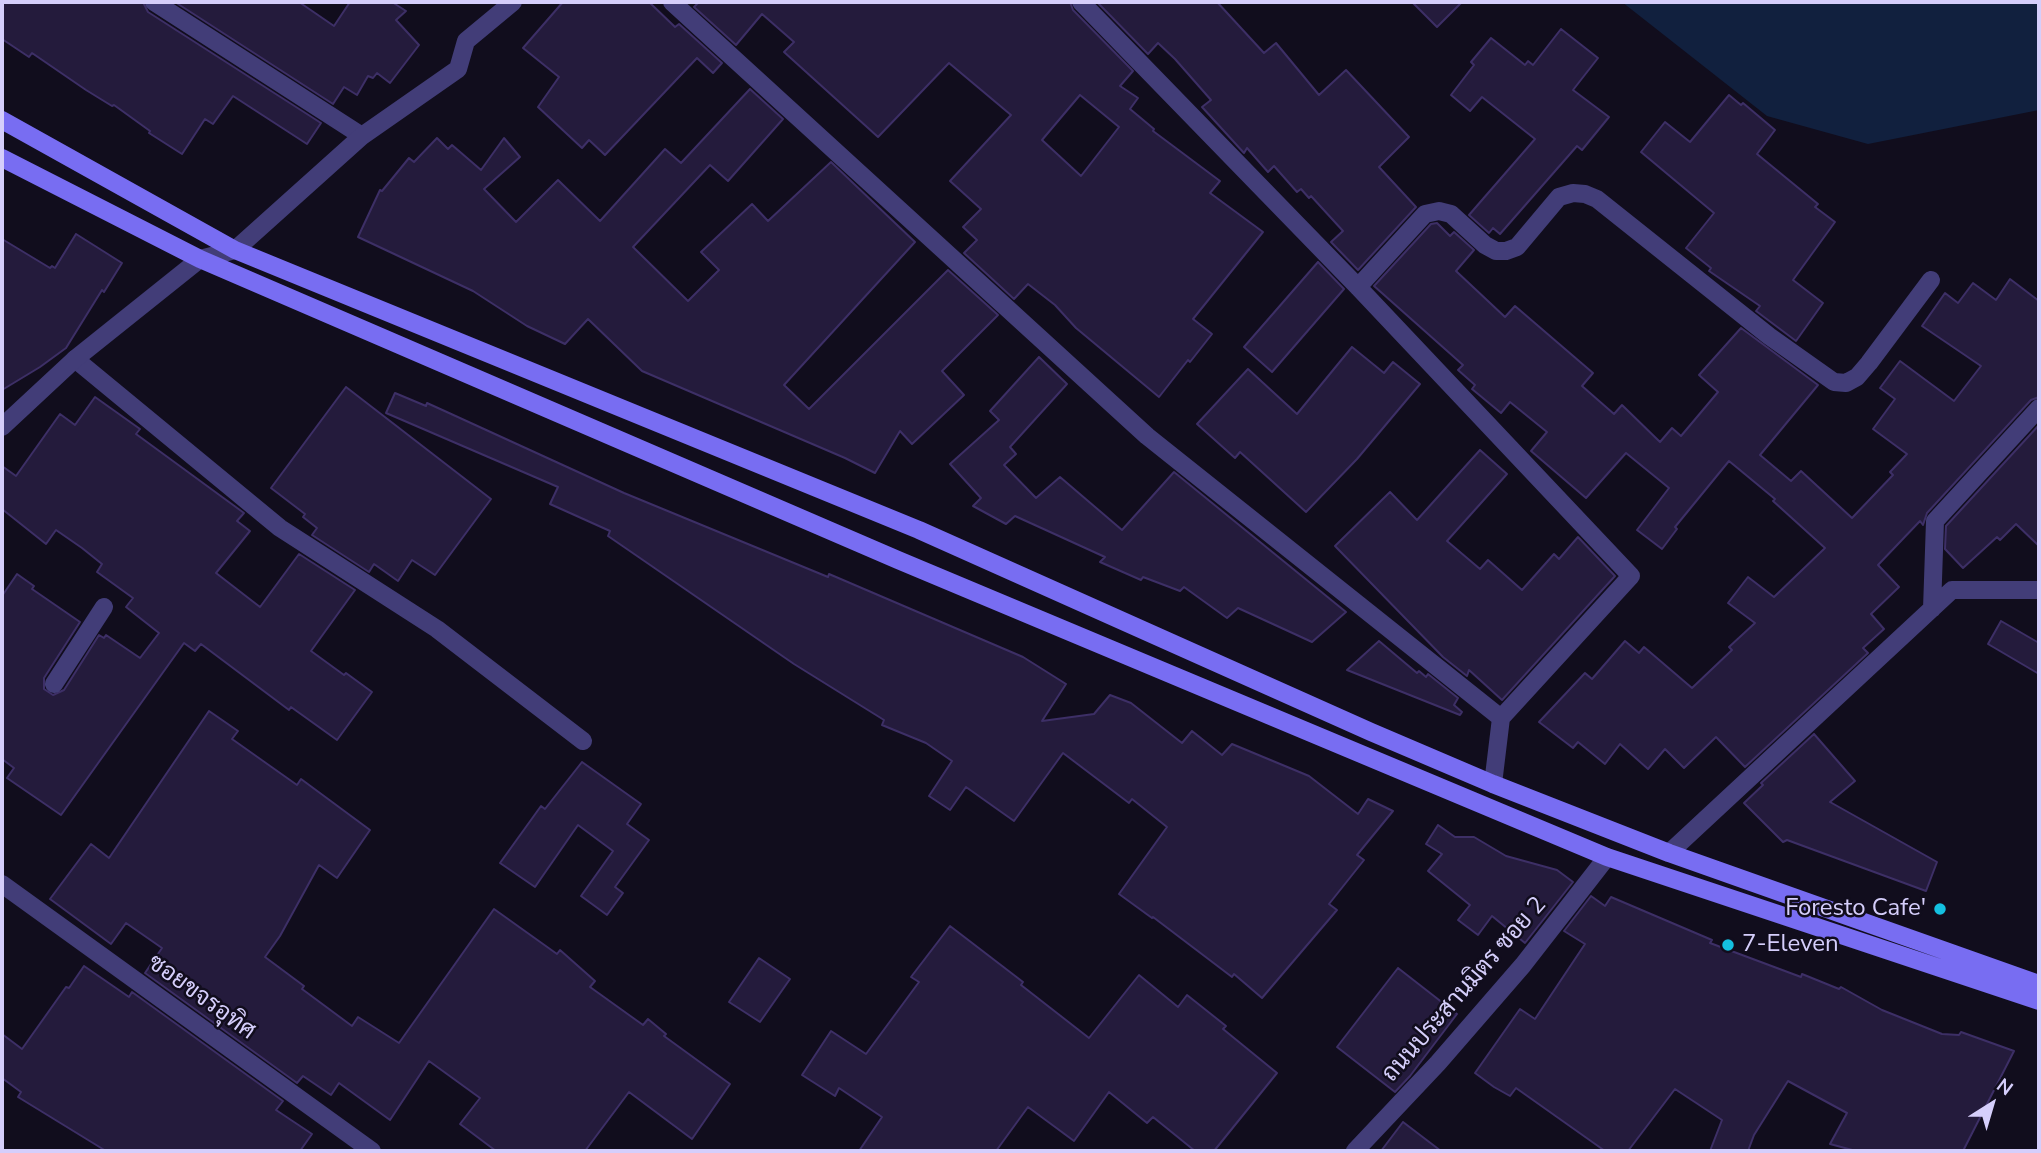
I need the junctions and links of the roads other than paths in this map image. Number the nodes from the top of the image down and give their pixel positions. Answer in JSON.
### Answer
{"nodes":[{"id":1,"x":154,"y":2,"type":"edge"},
{"id":2,"x":513,"y":2,"type":"edge"},
{"id":3,"x":672,"y":2,"type":"edge"},
{"id":4,"x":1081,"y":2,"type":"edge"},
{"id":5,"x":2,"y":120,"type":"edge"},
{"id":6,"x":362,"y":136,"type":"junction"},
{"id":7,"x":2,"y":158,"type":"edge"},
{"id":8,"x":235,"y":250,"type":"junction"},
{"id":9,"x":200,"y":260,"type":"junction"},
{"id":10,"x":1931,"y":280,"type":"dead end"},
{"id":11,"x":1358,"y":287,"type":"junction"},
{"id":12,"x":75,"y":359,"type":"junction"},
{"id":13,"x":2039,"y":408,"type":"edge"},
{"id":14,"x":2,"y":427,"type":"edge"},
{"id":15,"x":2039,"y":590,"type":"edge"},
{"id":16,"x":104,"y":607,"type":"dead end"},
{"id":17,"x":1932,"y":609,"type":"junction"},
{"id":18,"x":54,"y":684,"type":"dead end"},
{"id":19,"x":1500,"y":718,"type":"junction"},
{"id":20,"x":1371,"y":732,"type":"junction"},
{"id":21,"x":583,"y":741,"type":"dead end"},
{"id":22,"x":1366,"y":756,"type":"junction"},
{"id":23,"x":1493,"y":783,"type":"junction"},
{"id":24,"x":1669,"y":853,"type":"junction"},
{"id":25,"x":1607,"y":857,"type":"junction"},
{"id":26,"x":2,"y":884,"type":"edge"},
{"id":27,"x":2039,"y":984,"type":"edge"},
{"id":28,"x":2039,"y":1001,"type":"edge"},
{"id":29,"x":372,"y":1151,"type":"edge"},
{"id":30,"x":1355,"y":1151,"type":"edge"}],
"edges":[{"from":1,"to":6,"type":"street"},
{"from":2,"to":6,"type":"street"},
{"from":3,"to":19,"type":"street"},
{"from":4,"to":11,"type":"street"},
{"from":5,"to":8,"type":"main road"},
{"from":6,"to":8,"type":"street"},
{"from":7,"to":9,"type":"main road"},
{"from":8,"to":9,"type":"street"},
{"from":8,"to":20,"type":"main road"},
{"from":9,"to":12,"type":"street"},
{"from":9,"to":22,"type":"main road"},
{"from":10,"to":11,"type":"street"},
{"from":11,"to":19,"type":"street"},
{"from":12,"to":14,"type":"street"},
{"from":12,"to":21,"type":"street"},
{"from":13,"to":17,"type":"street"},
{"from":15,"to":17,"type":"street"},
{"from":16,"to":18,"type":"street"},
{"from":17,"to":24,"type":"street"},
{"from":19,"to":23,"type":"street"},
{"from":20,"to":22,"type":"main road"},
{"from":20,"to":23,"type":"main road"},
{"from":22,"to":25,"type":"main road"},
{"from":23,"to":24,"type":"main road"},
{"from":24,"to":27,"type":"main road"},
{"from":25,"to":28,"type":"main road"},
{"from":25,"to":30,"type":"street","name":"ถนนประสานมิตร ซอย 2"},
{"from":26,"to":29,"type":"street","name":"ซอยขจรอุทิศ"}]}
